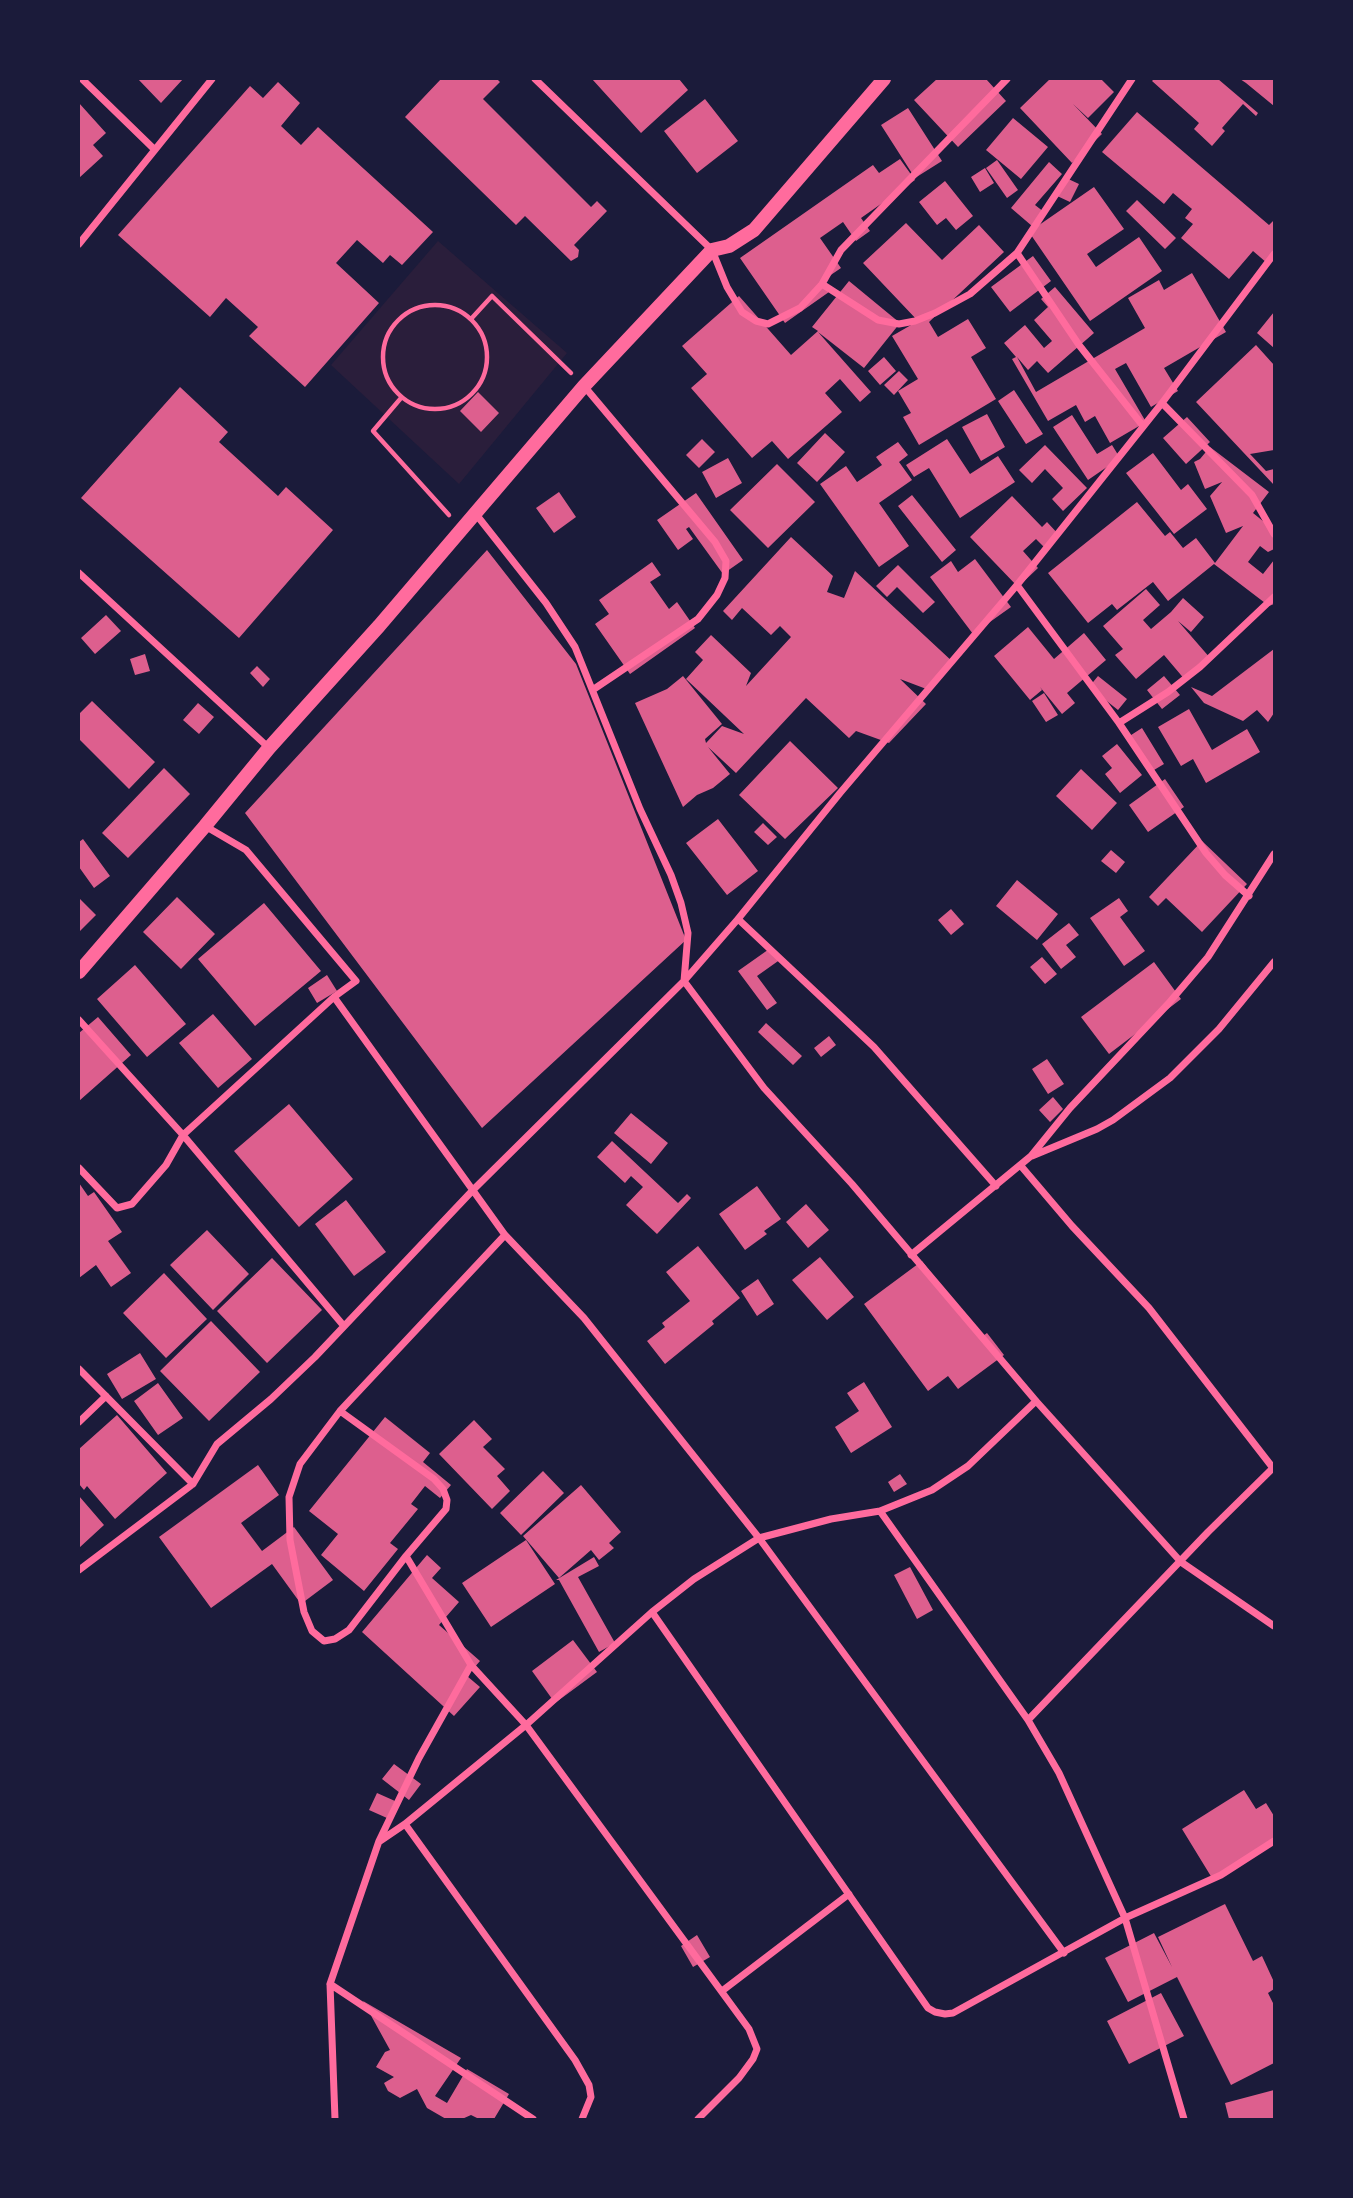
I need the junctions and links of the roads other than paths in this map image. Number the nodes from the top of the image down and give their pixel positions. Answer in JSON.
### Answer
{"nodes":[{"id":1,"x":82,"y":79,"type":"edge"},
{"id":2,"x":212,"y":79,"type":"edge"},
{"id":3,"x":535,"y":79,"type":"edge"},
{"id":4,"x":884,"y":79,"type":"edge"},
{"id":5,"x":1007,"y":79,"type":"edge"},
{"id":6,"x":1132,"y":79,"type":"edge"},
{"id":7,"x":154,"y":149,"type":"junction"},
{"id":8,"x":79,"y":244,"type":"edge"},
{"id":9,"x":712,"y":250,"type":"junction"},
{"id":10,"x":1017,"y":253,"type":"junction"},
{"id":11,"x":1274,"y":254,"type":"edge"},
{"id":12,"x":822,"y":284,"type":"junction"},
{"id":13,"x":584,"y":386,"type":"junction"},
{"id":14,"x":1162,"y":403,"type":"junction"},
{"id":15,"x":1143,"y":426,"type":"junction"},
{"id":16,"x":474,"y":512,"type":"junction"},
{"id":17,"x":1274,"y":534,"type":"edge"},
{"id":18,"x":79,"y":573,"type":"edge"},
{"id":19,"x":1017,"y":586,"type":"junction"},
{"id":20,"x":1274,"y":597,"type":"edge"},
{"id":21,"x":594,"y":689,"type":"junction"},
{"id":22,"x":1119,"y":723,"type":"junction"},
{"id":23,"x":269,"y":748,"type":"junction"},
{"id":24,"x":205,"y":826,"type":"junction"},
{"id":25,"x":1274,"y":854,"type":"edge"},
{"id":26,"x":1249,"y":896,"type":"junction"},
{"id":27,"x":738,"y":919,"type":"junction"},
{"id":28,"x":1274,"y":962,"type":"edge"},
{"id":29,"x":79,"y":972,"type":"edge"},
{"id":30,"x":684,"y":981,"type":"junction"},
{"id":31,"x":334,"y":998,"type":"junction"},
{"id":32,"x":79,"y":1020,"type":"edge"},
{"id":33,"x":183,"y":1135,"type":"junction"},
{"id":34,"x":1031,"y":1156,"type":"junction"},
{"id":35,"x":1021,"y":1166,"type":"junction"},
{"id":36,"x":79,"y":1168,"type":"edge"},
{"id":37,"x":996,"y":1186,"type":"junction"},
{"id":38,"x":473,"y":1190,"type":"junction"},
{"id":39,"x":505,"y":1235,"type":"junction"},
{"id":40,"x":911,"y":1255,"type":"junction"},
{"id":41,"x":343,"y":1325,"type":"junction"},
{"id":42,"x":79,"y":1369,"type":"edge"},
{"id":43,"x":106,"y":1396,"type":"junction"},
{"id":44,"x":1036,"y":1401,"type":"junction"},
{"id":45,"x":340,"y":1411,"type":"junction"},
{"id":46,"x":79,"y":1422,"type":"edge"},
{"id":47,"x":1274,"y":1468,"type":"edge"},
{"id":48,"x":193,"y":1484,"type":"junction"},
{"id":49,"x":880,"y":1511,"type":"junction"},
{"id":50,"x":760,"y":1538,"type":"junction"},
{"id":51,"x":405,"y":1556,"type":"junction"},
{"id":52,"x":1181,"y":1562,"type":"junction"},
{"id":53,"x":79,"y":1570,"type":"edge"},
{"id":54,"x":653,"y":1612,"type":"junction"},
{"id":55,"x":1274,"y":1626,"type":"edge"},
{"id":56,"x":471,"y":1665,"type":"junction"},
{"id":57,"x":1028,"y":1720,"type":"junction"},
{"id":58,"x":526,"y":1725,"type":"junction"},
{"id":59,"x":405,"y":1824,"type":"junction"},
{"id":60,"x":379,"y":1841,"type":"junction"},
{"id":61,"x":1274,"y":1841,"type":"edge"},
{"id":62,"x":849,"y":1894,"type":"junction"},
{"id":63,"x":1125,"y":1919,"type":"junction"},
{"id":64,"x":1064,"y":1953,"type":"junction"},
{"id":65,"x":330,"y":1984,"type":"junction"},
{"id":66,"x":722,"y":1991,"type":"junction"},
{"id":67,"x":335,"y":2119,"type":"edge"},
{"id":68,"x":533,"y":2119,"type":"edge"},
{"id":69,"x":582,"y":2119,"type":"edge"},
{"id":70,"x":698,"y":2119,"type":"edge"},
{"id":71,"x":1184,"y":2119,"type":"edge"}],
"edges":[{"from":1,"to":7,"type":"street"},
{"from":2,"to":7,"type":"street"},
{"from":3,"to":9,"type":"street"},
{"from":4,"to":9,"type":"main road"},
{"from":5,"to":12,"type":"street"},
{"from":6,"to":10,"type":"street"},
{"from":7,"to":8,"type":"street"},
{"from":9,"to":12,"type":"street"},
{"from":9,"to":13,"type":"main road"},
{"from":10,"to":12,"type":"street"},
{"from":10,"to":15,"type":"street"},
{"from":11,"to":14,"type":"street"},
{"from":13,"to":16,"type":"main road"},
{"from":13,"to":21,"type":"street"},
{"from":14,"to":15,"type":"street"},
{"from":14,"to":17,"type":"street"},
{"from":15,"to":19,"type":"street"},
{"from":16,"to":21,"type":"street"},
{"from":16,"to":23,"type":"main road"},
{"from":18,"to":23,"type":"street"},
{"from":19,"to":22,"type":"street"},
{"from":19,"to":27,"type":"street"},
{"from":20,"to":22,"type":"street"},
{"from":21,"to":30,"type":"street"},
{"from":22,"to":26,"type":"street"},
{"from":23,"to":24,"type":"main road"},
{"from":24,"to":29,"type":"main road"},
{"from":24,"to":31,"type":"street"},
{"from":25,"to":26,"type":"street"},
{"from":26,"to":34,"type":"street"},
{"from":27,"to":30,"type":"street"},
{"from":27,"to":37,"type":"street"},
{"from":28,"to":34,"type":"street"},
{"from":30,"to":38,"type":"street"},
{"from":30,"to":40,"type":"street"},
{"from":31,"to":33,"type":"street"},
{"from":31,"to":38,"type":"street"},
{"from":32,"to":33,"type":"street"},
{"from":33,"to":36,"type":"street"},
{"from":33,"to":41,"type":"street"},
{"from":34,"to":35,"type":"street"},
{"from":35,"to":37,"type":"street"},
{"from":35,"to":47,"type":"street"},
{"from":37,"to":40,"type":"street"},
{"from":38,"to":39,"type":"street"},
{"from":38,"to":41,"type":"street"},
{"from":39,"to":45,"type":"street"},
{"from":39,"to":50,"type":"street"},
{"from":40,"to":44,"type":"street"},
{"from":41,"to":48,"type":"street"},
{"from":42,"to":43,"type":"street"},
{"from":43,"to":46,"type":"street"},
{"from":43,"to":48,"type":"street"},
{"from":44,"to":49,"type":"street"},
{"from":44,"to":52,"type":"street"},
{"from":45,"to":51,"type":"street"},
{"from":45,"to":51,"type":"street"},
{"from":47,"to":52,"type":"street"},
{"from":48,"to":53,"type":"street"},
{"from":49,"to":50,"type":"street"},
{"from":49,"to":57,"type":"street"},
{"from":50,"to":54,"type":"street"},
{"from":50,"to":64,"type":"street"},
{"from":51,"to":56,"type":"street"},
{"from":52,"to":55,"type":"street"},
{"from":52,"to":57,"type":"street"},
{"from":54,"to":58,"type":"street"},
{"from":54,"to":62,"type":"street"},
{"from":56,"to":58,"type":"street"},
{"from":56,"to":60,"type":"street"},
{"from":57,"to":63,"type":"street"},
{"from":58,"to":59,"type":"street"},
{"from":58,"to":66,"type":"street"},
{"from":59,"to":60,"type":"street"},
{"from":59,"to":69,"type":"street"},
{"from":60,"to":65,"type":"street"},
{"from":61,"to":63,"type":"street"},
{"from":62,"to":64,"type":"street"},
{"from":62,"to":66,"type":"street"},
{"from":63,"to":64,"type":"street"},
{"from":63,"to":71,"type":"street"},
{"from":65,"to":67,"type":"street"},
{"from":65,"to":68,"type":"street"},
{"from":66,"to":70,"type":"street"}]}
